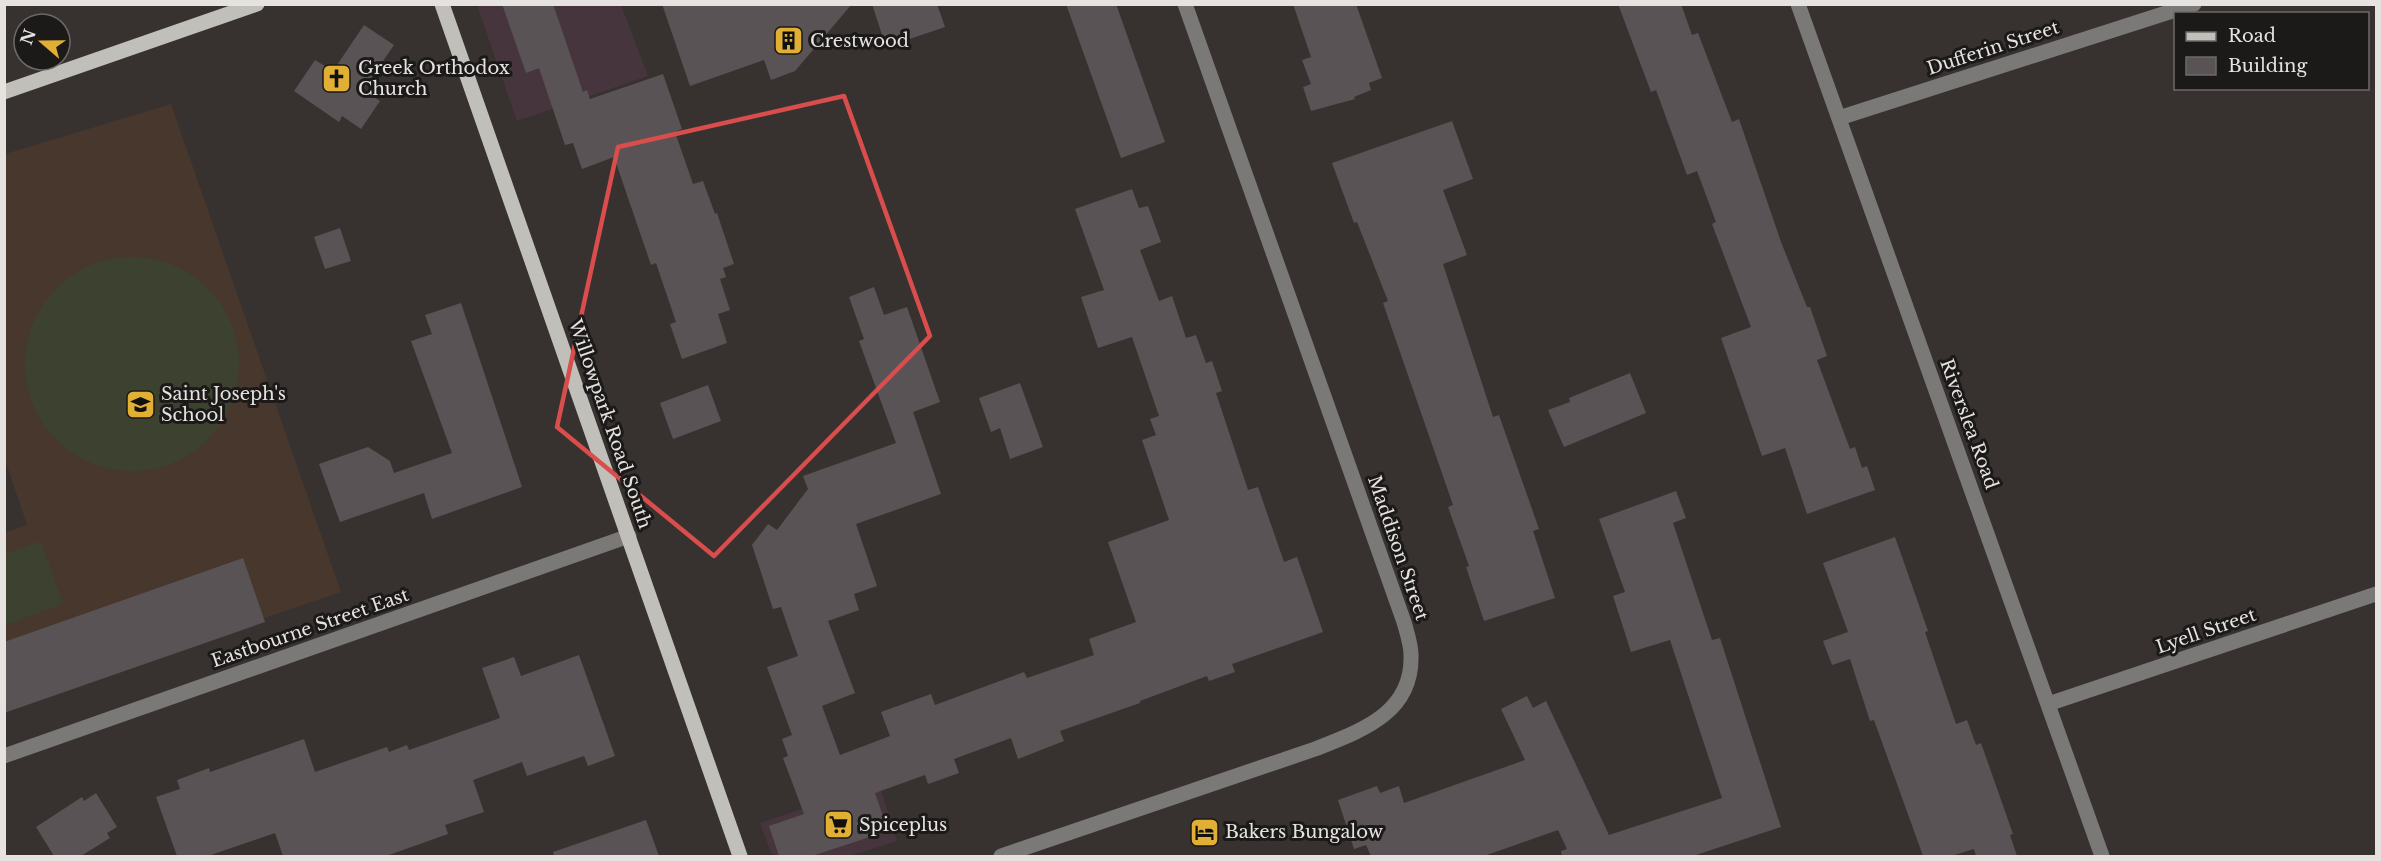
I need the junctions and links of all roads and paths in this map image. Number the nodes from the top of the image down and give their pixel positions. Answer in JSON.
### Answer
{"nodes":[{"id":1,"x":257,"y":4,"type":"edge"},
{"id":2,"x":442,"y":4,"type":"edge"},
{"id":3,"x":1185,"y":4,"type":"edge"},
{"id":4,"x":1798,"y":4,"type":"edge"},
{"id":5,"x":2194,"y":4,"type":"edge"},
{"id":6,"x":4,"y":92,"type":"edge"},
{"id":7,"x":1839,"y":118,"type":"junction"},
{"id":8,"x":629,"y":536,"type":"junction"},
{"id":9,"x":2376,"y":594,"type":"edge"},
{"id":10,"x":2048,"y":704,"type":"junction"},
{"id":11,"x":4,"y":756,"type":"edge"},
{"id":12,"x":740,"y":856,"type":"edge"},
{"id":13,"x":1001,"y":856,"type":"edge"},
{"id":14,"x":2102,"y":856,"type":"edge"}],
"edges":[{"from":1,"to":6,"type":"main road"},
{"from":2,"to":8,"type":"main road","name":"Willowpark Road South"},
{"from":3,"to":13,"type":"street","name":"Maddison Street"},
{"from":4,"to":7,"type":"street","name":"Riverslea Road"},
{"from":5,"to":7,"type":"street","name":"Dufferin Street"},
{"from":7,"to":10,"type":"street","name":"Riverslea Road"},
{"from":8,"to":11,"type":"street","name":"Eastbourne Street East"},
{"from":8,"to":12,"type":"main road","name":"Willowpark Road South"},
{"from":9,"to":10,"type":"street","name":"Lyell Street"},
{"from":10,"to":14,"type":"street","name":"Riverslea Road"}]}
